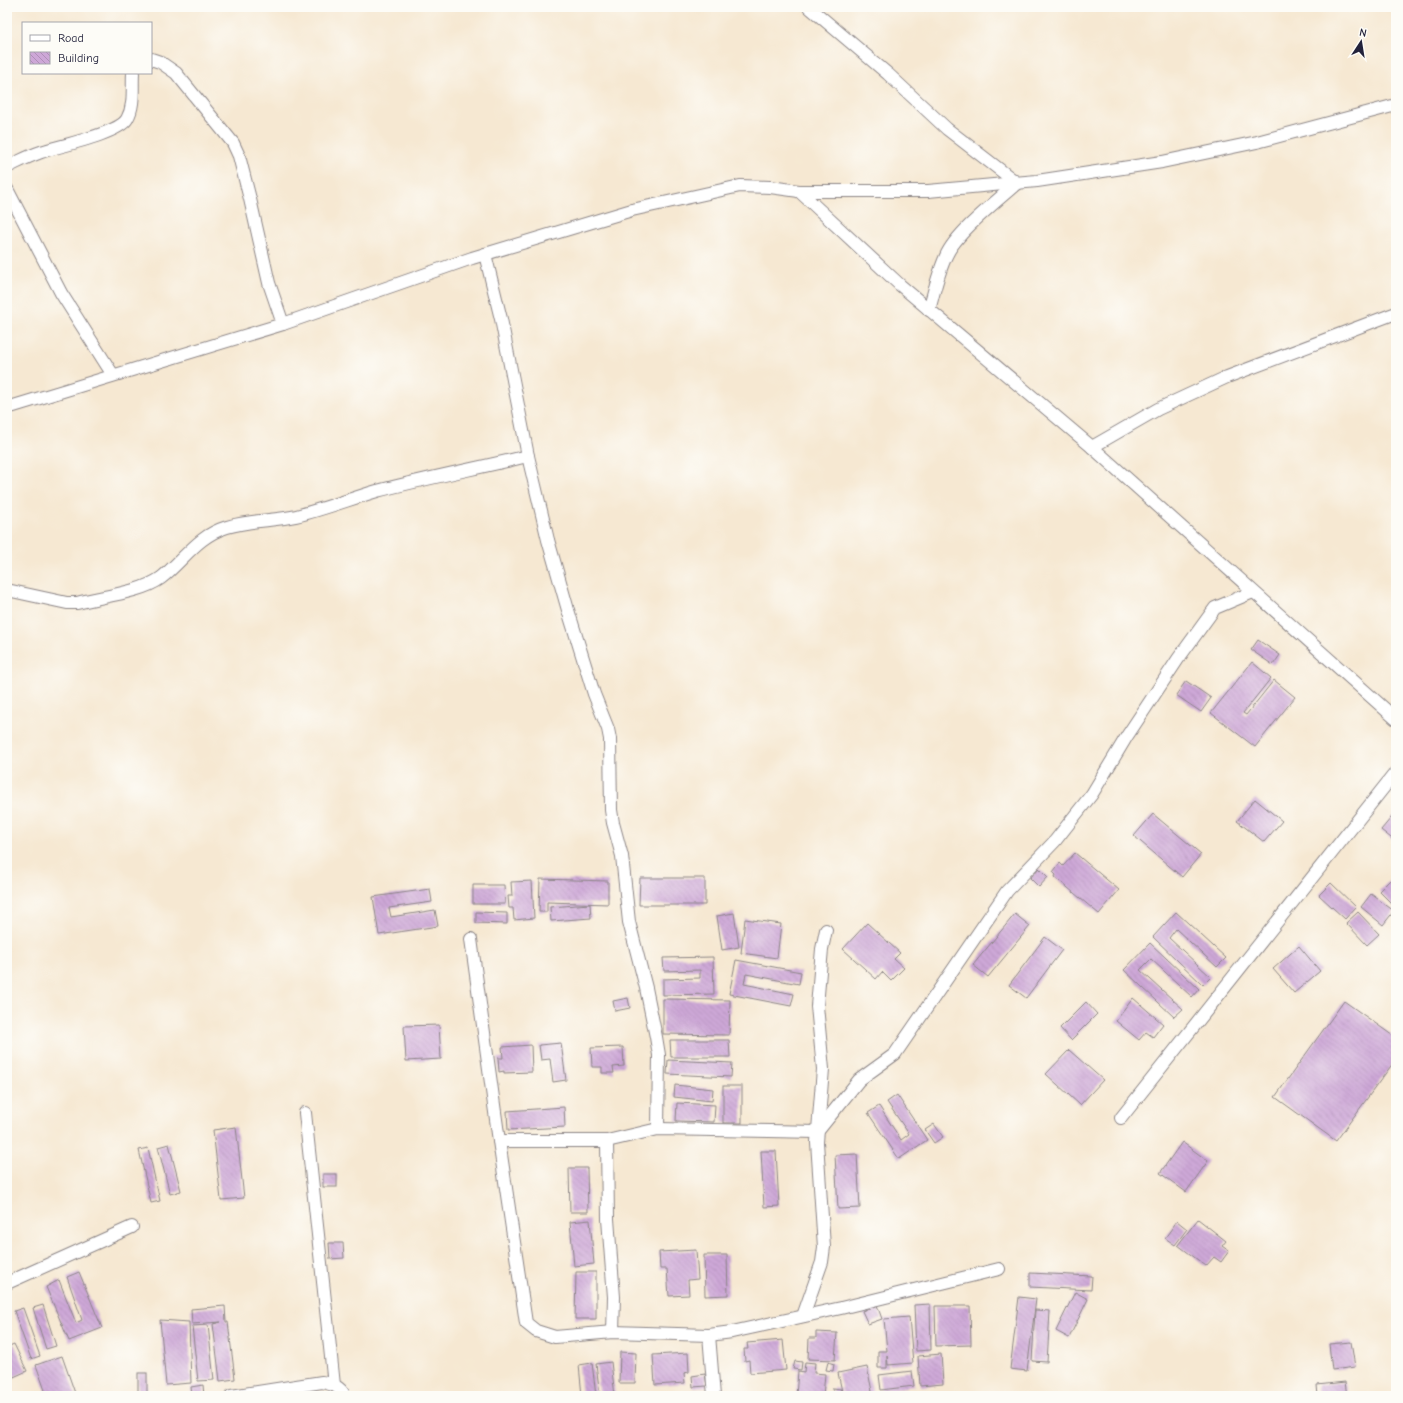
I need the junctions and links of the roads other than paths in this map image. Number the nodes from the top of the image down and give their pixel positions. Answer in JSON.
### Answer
{"nodes":[{"id":1,"x":809,"y":7,"type":"edge"},
{"id":2,"x":152,"y":59,"type":"edge"},
{"id":3,"x":133,"y":74,"type":"edge"},
{"id":4,"x":1396,"y":105,"type":"edge"},
{"id":5,"x":7,"y":167,"type":"edge"},
{"id":6,"x":1017,"y":183,"type":"junction"},
{"id":7,"x":7,"y":189,"type":"edge"},
{"id":8,"x":799,"y":191,"type":"junction"},
{"id":9,"x":485,"y":254,"type":"junction"},
{"id":10,"x":929,"y":310,"type":"junction"},
{"id":11,"x":1396,"y":313,"type":"edge"},
{"id":12,"x":283,"y":324,"type":"junction"},
{"id":13,"x":113,"y":375,"type":"junction"},
{"id":14,"x":7,"y":408,"type":"edge"},
{"id":15,"x":1092,"y":447,"type":"junction"},
{"id":16,"x":528,"y":456,"type":"junction"},
{"id":17,"x":7,"y":590,"type":"edge"},
{"id":18,"x":1253,"y":592,"type":"junction"},
{"id":19,"x":1396,"y":719,"type":"edge"},
{"id":20,"x":1396,"y":772,"type":"edge"},
{"id":21,"x":826,"y":930,"type":"dead end"},
{"id":22,"x":471,"y":939,"type":"dead end"},
{"id":23,"x":305,"y":1113,"type":"dead end"},
{"id":24,"x":1121,"y":1118,"type":"dead end"},
{"id":25,"x":658,"y":1129,"type":"junction"},
{"id":26,"x":817,"y":1132,"type":"junction"},
{"id":27,"x":498,"y":1141,"type":"junction"},
{"id":28,"x":607,"y":1141,"type":"junction"},
{"id":29,"x":132,"y":1227,"type":"dead end"},
{"id":30,"x":999,"y":1269,"type":"dead end"},
{"id":31,"x":7,"y":1283,"type":"edge"},
{"id":32,"x":803,"y":1316,"type":"junction"},
{"id":33,"x":613,"y":1332,"type":"junction"},
{"id":34,"x":709,"y":1335,"type":"junction"},
{"id":35,"x":334,"y":1385,"type":"junction"},
{"id":36,"x":231,"y":1396,"type":"edge"},
{"id":37,"x":345,"y":1396,"type":"edge"},
{"id":38,"x":714,"y":1396,"type":"edge"}],
"edges":[{"from":1,"to":6,"type":"street"},
{"from":2,"to":12,"type":"street"},
{"from":3,"to":5,"type":"street"},
{"from":4,"to":6,"type":"street"},
{"from":6,"to":8,"type":"street"},
{"from":6,"to":10,"type":"street"},
{"from":7,"to":13,"type":"street"},
{"from":8,"to":9,"type":"street"},
{"from":8,"to":10,"type":"street"},
{"from":9,"to":12,"type":"street"},
{"from":9,"to":16,"type":"street"},
{"from":10,"to":15,"type":"street"},
{"from":11,"to":15,"type":"street"},
{"from":12,"to":13,"type":"street"},
{"from":13,"to":14,"type":"street"},
{"from":15,"to":18,"type":"street"},
{"from":16,"to":17,"type":"street"},
{"from":16,"to":25,"type":"street"},
{"from":18,"to":19,"type":"street"},
{"from":18,"to":26,"type":"street"},
{"from":20,"to":24,"type":"street"},
{"from":21,"to":26,"type":"street"},
{"from":22,"to":27,"type":"street"},
{"from":23,"to":35,"type":"street"},
{"from":25,"to":26,"type":"street"},
{"from":25,"to":28,"type":"street"},
{"from":26,"to":32,"type":"street"},
{"from":27,"to":28,"type":"street"},
{"from":27,"to":33,"type":"street"},
{"from":28,"to":33,"type":"street"},
{"from":29,"to":31,"type":"street"},
{"from":30,"to":32,"type":"street"},
{"from":32,"to":34,"type":"street"},
{"from":33,"to":34,"type":"street"},
{"from":34,"to":38,"type":"street"},
{"from":35,"to":36,"type":"street"},
{"from":35,"to":37,"type":"street"}]}
